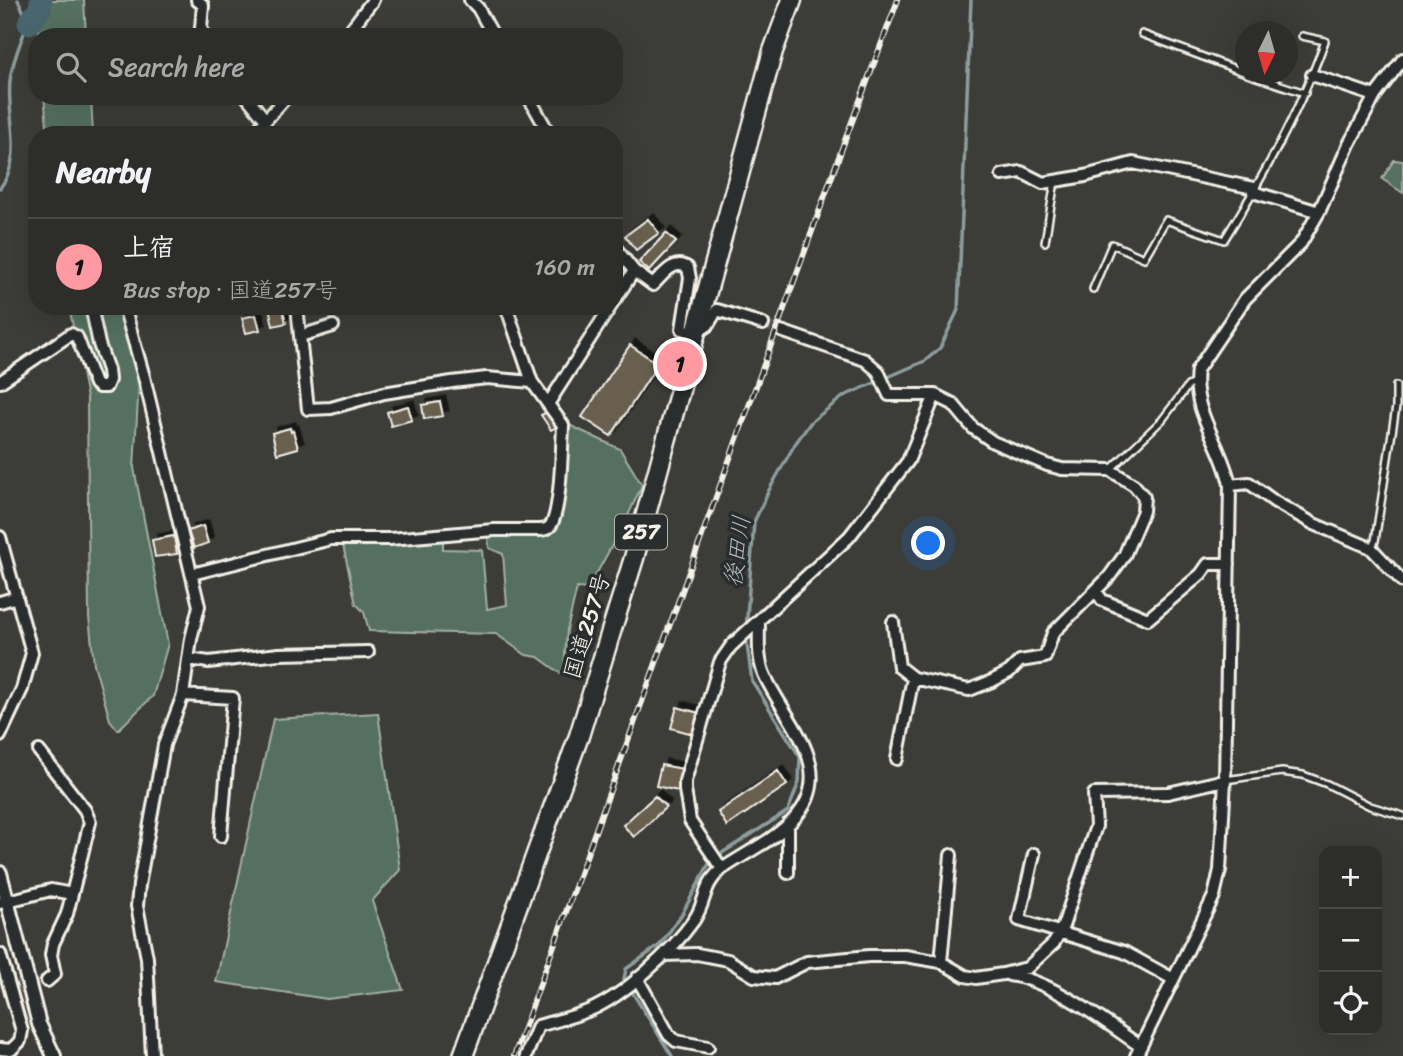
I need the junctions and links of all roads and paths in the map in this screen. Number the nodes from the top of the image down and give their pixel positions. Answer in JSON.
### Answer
{"nodes":[{"id":1,"x":197,"y":0,"type":"edge"},
{"id":2,"x":373,"y":0,"type":"edge"},
{"id":3,"x":470,"y":0,"type":"edge"},
{"id":4,"x":792,"y":0,"type":"edge"},
{"id":5,"x":201,"y":28,"type":"edge"},
{"id":6,"x":352,"y":28,"type":"edge"},
{"id":7,"x":489,"y":28,"type":"edge"},
{"id":8,"x":1142,"y":34,"type":"dead end"},
{"id":9,"x":1302,"y":36,"type":"dead end"},
{"id":10,"x":1403,"y":59,"type":"edge"},
{"id":11,"x":1235,"y":69,"type":"edge"},
{"id":12,"x":1312,"y":75,"type":"junction"},
{"id":13,"x":1278,"y":84,"type":"edge"},
{"id":14,"x":1305,"y":93,"type":"junction"},
{"id":15,"x":1374,"y":96,"type":"junction"},
{"id":16,"x":253,"y":105,"type":"edge"},
{"id":17,"x":279,"y":105,"type":"edge"},
{"id":18,"x":533,"y":105,"type":"edge"},
{"id":19,"x":265,"y":120,"type":"junction"},
{"id":20,"x":260,"y":126,"type":"edge"},
{"id":21,"x":545,"y":126,"type":"edge"},
{"id":22,"x":1002,"y":175,"type":"dead end"},
{"id":23,"x":1055,"y":181,"type":"junction"},
{"id":24,"x":1253,"y":190,"type":"junction"},
{"id":25,"x":1319,"y":212,"type":"junction"},
{"id":26,"x":1045,"y":242,"type":"dead end"},
{"id":27,"x":623,"y":257,"type":"edge"},
{"id":28,"x":634,"y":271,"type":"junction"},
{"id":29,"x":623,"y":288,"type":"edge"},
{"id":30,"x":1093,"y":289,"type":"dead end"},
{"id":31,"x":93,"y":315,"type":"edge"},
{"id":32,"x":127,"y":315,"type":"edge"},
{"id":33,"x":298,"y":315,"type":"edge"},
{"id":34,"x":509,"y":315,"type":"edge"},
{"id":35,"x":605,"y":315,"type":"edge"},
{"id":36,"x":762,"y":324,"type":"tunnel mouth"},
{"id":37,"x":333,"y":326,"type":"dead end"},
{"id":38,"x":781,"y":331,"type":"tunnel mouth"},
{"id":39,"x":696,"y":333,"type":"junction"},
{"id":40,"x":300,"y":336,"type":"junction"},
{"id":41,"x":0,"y":382,"type":"edge"},
{"id":42,"x":532,"y":382,"type":"junction"},
{"id":43,"x":1196,"y":382,"type":"junction"},
{"id":44,"x":1396,"y":386,"type":"dead end"},
{"id":45,"x":935,"y":395,"type":"junction"},
{"id":46,"x":548,"y":404,"type":"junction"},
{"id":47,"x":1110,"y":470,"type":"junction"},
{"id":48,"x":1230,"y":485,"type":"junction"},
{"id":49,"x":0,"y":537,"type":"edge"},
{"id":50,"x":1371,"y":548,"type":"junction"},
{"id":51,"x":1229,"y":564,"type":"junction"},
{"id":52,"x":192,"y":574,"type":"junction"},
{"id":53,"x":1403,"y":582,"type":"edge"},
{"id":54,"x":1096,"y":590,"type":"junction"},
{"id":55,"x":18,"y":597,"type":"junction"},
{"id":56,"x":0,"y":602,"type":"edge"},
{"id":57,"x":893,"y":622,"type":"dead end"},
{"id":58,"x":757,"y":623,"type":"junction"},
{"id":59,"x":368,"y":652,"type":"dead end"},
{"id":60,"x":188,"y":659,"type":"junction"},
{"id":61,"x":913,"y":678,"type":"junction"},
{"id":62,"x":183,"y":695,"type":"junction"},
{"id":63,"x":0,"y":736,"type":"edge"},
{"id":64,"x":39,"y":751,"type":"dead end"},
{"id":65,"x":897,"y":759,"type":"dead end"},
{"id":66,"x":1226,"y":780,"type":"junction"},
{"id":67,"x":1403,"y":816,"type":"edge"},
{"id":68,"x":788,"y":824,"type":"junction"},
{"id":69,"x":221,"y":836,"type":"dead end"},
{"id":70,"x":1034,"y":854,"type":"dead end"},
{"id":71,"x":951,"y":855,"type":"dead end"},
{"id":72,"x":720,"y":867,"type":"junction"},
{"id":73,"x":0,"y":873,"type":"edge"},
{"id":74,"x":788,"y":873,"type":"dead end"},
{"id":75,"x":72,"y":894,"type":"junction"},
{"id":76,"x":3,"y":902,"type":"edge"},
{"id":77,"x":1059,"y":933,"type":"junction"},
{"id":78,"x":0,"y":954,"type":"edge"},
{"id":79,"x":664,"y":956,"type":"junction"},
{"id":80,"x":941,"y":962,"type":"junction"},
{"id":81,"x":1003,"y":974,"type":"junction"},
{"id":82,"x":636,"y":979,"type":"junction"},
{"id":83,"x":1173,"y":979,"type":"junction"},
{"id":84,"x":47,"y":981,"type":"dead end"},
{"id":85,"x":708,"y":1047,"type":"dead end"},
{"id":86,"x":0,"y":1049,"type":"edge"},
{"id":87,"x":1138,"y":1051,"type":"edge"},
{"id":88,"x":54,"y":1056,"type":"edge"},
{"id":89,"x":152,"y":1056,"type":"edge"},
{"id":90,"x":463,"y":1056,"type":"edge"},
{"id":91,"x":526,"y":1056,"type":"edge"}],
"edges":[{"from":1,"to":5,"type":"street"},
{"from":2,"to":6,"type":"street"},
{"from":3,"to":7,"type":"street"},
{"from":4,"to":39,"type":"highway","name":"国道257号","number":"257"},
{"from":8,"to":11,"type":"lane"},
{"from":9,"to":12,"type":"lane"},
{"from":10,"to":15,"type":"street"},
{"from":12,"to":14,"type":"lane"},
{"from":12,"to":15,"type":"street"},
{"from":13,"to":14,"type":"lane"},
{"from":14,"to":24,"type":"lane"},
{"from":15,"to":25,"type":"street"},
{"from":16,"to":19,"type":"street"},
{"from":17,"to":19,"type":"street"},
{"from":18,"to":21,"type":"street"},
{"from":19,"to":20,"type":"street"},
{"from":22,"to":23,"type":"street"},
{"from":23,"to":24,"type":"street"},
{"from":23,"to":26,"type":"lane"},
{"from":24,"to":25,"type":"street"},
{"from":24,"to":30,"type":"lane"},
{"from":25,"to":43,"type":"street"},
{"from":27,"to":28,"type":"street"},
{"from":28,"to":29,"type":"street"},
{"from":28,"to":39,"type":"street"},
{"from":31,"to":41,"type":"street"},
{"from":32,"to":52,"type":"street"},
{"from":33,"to":40,"type":"street"},
{"from":34,"to":42,"type":"street"},
{"from":35,"to":46,"type":"street"},
{"from":36,"to":39,"type":"street"},
{"from":37,"to":40,"type":"street"},
{"from":38,"to":45,"type":"street"},
{"from":39,"to":90,"type":"highway","name":"国道257号","number":"257"},
{"from":40,"to":42,"type":"street"},
{"from":42,"to":46,"type":"street"},
{"from":43,"to":47,"type":"lane"},
{"from":43,"to":48,"type":"street"},
{"from":44,"to":50,"type":"lane"},
{"from":45,"to":47,"type":"street"},
{"from":45,"to":58,"type":"street"},
{"from":46,"to":52,"type":"street"},
{"from":47,"to":54,"type":"street"},
{"from":48,"to":50,"type":"street"},
{"from":48,"to":51,"type":"street"},
{"from":49,"to":55,"type":"street"},
{"from":50,"to":53,"type":"street"},
{"from":51,"to":54,"type":"street"},
{"from":51,"to":66,"type":"street"},
{"from":52,"to":60,"type":"street"},
{"from":54,"to":61,"type":"street"},
{"from":55,"to":56,"type":"street"},
{"from":55,"to":63,"type":"street"},
{"from":57,"to":61,"type":"street"},
{"from":58,"to":68,"type":"street"},
{"from":58,"to":72,"type":"street"},
{"from":59,"to":60,"type":"street"},
{"from":60,"to":62,"type":"street"},
{"from":61,"to":65,"type":"street"},
{"from":62,"to":69,"type":"street"},
{"from":62,"to":89,"type":"street"},
{"from":64,"to":75,"type":"street"},
{"from":66,"to":67,"type":"lane"},
{"from":66,"to":77,"type":"street"},
{"from":66,"to":83,"type":"street"},
{"from":68,"to":72,"type":"street"},
{"from":68,"to":74,"type":"street"},
{"from":70,"to":77,"type":"street"},
{"from":71,"to":80,"type":"street"},
{"from":72,"to":79,"type":"street"},
{"from":73,"to":76,"type":"street"},
{"from":75,"to":76,"type":"street"},
{"from":75,"to":84,"type":"street"},
{"from":76,"to":88,"type":"street"},
{"from":77,"to":81,"type":"street"},
{"from":77,"to":83,"type":"street"},
{"from":78,"to":86,"type":"street"},
{"from":79,"to":80,"type":"street"},
{"from":79,"to":82,"type":"street"},
{"from":80,"to":81,"type":"street"},
{"from":81,"to":87,"type":"street"},
{"from":82,"to":85,"type":"street"},
{"from":82,"to":91,"type":"street"},
{"from":83,"to":87,"type":"street"}]}
